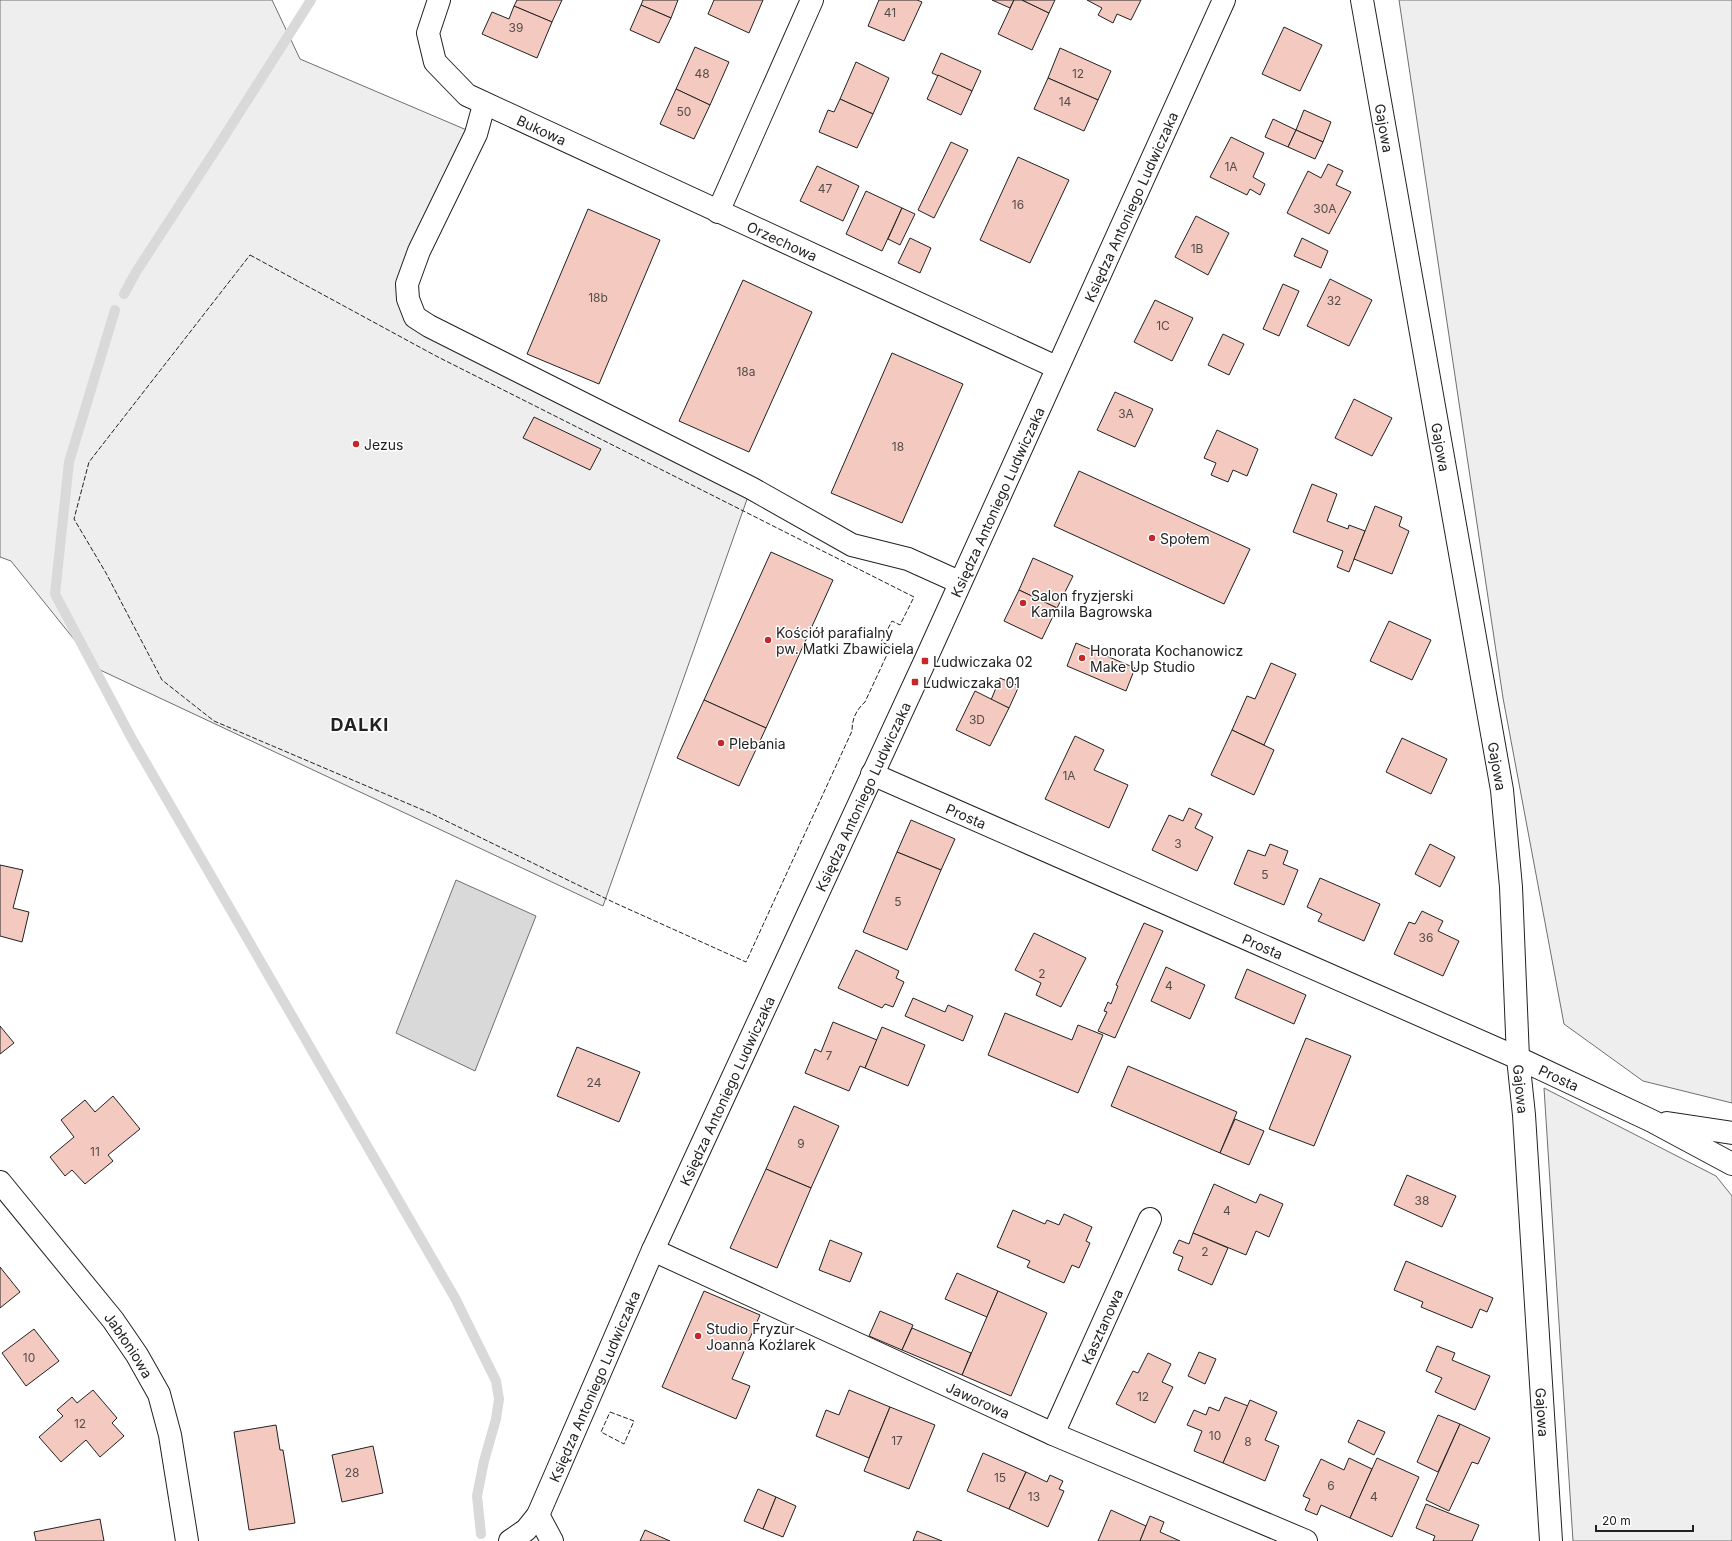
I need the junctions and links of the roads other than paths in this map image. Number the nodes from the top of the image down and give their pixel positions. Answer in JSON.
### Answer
{"nodes":[{"id":1,"x":439,"y":0,"type":"edge"},
{"id":2,"x":812,"y":0,"type":"edge"},
{"id":3,"x":1224,"y":0,"type":"edge"},
{"id":4,"x":1362,"y":0,"type":"edge"},
{"id":5,"x":484,"y":105,"type":"junction"},
{"id":6,"x":718,"y":212,"type":"junction"},
{"id":7,"x":1056,"y":367,"type":"junction"},
{"id":8,"x":959,"y":582,"type":"junction"},
{"id":9,"x":872,"y":774,"type":"junction"},
{"id":10,"x":1518,"y":1058,"type":"junction"},
{"id":11,"x":1652,"y":1121,"type":"junction"},
{"id":12,"x":1732,"y":1133,"type":"edge"},
{"id":13,"x":1732,"y":1164,"type":"edge"},
{"id":14,"x":0,"y":1182,"type":"edge"},
{"id":15,"x":1150,"y":1219,"type":"dead end"},
{"id":16,"x":653,"y":1250,"type":"junction"},
{"id":17,"x":1053,"y":1434,"type":"junction"},
{"id":18,"x":538,"y":1515,"type":"junction"},
{"id":19,"x":187,"y":1541,"type":"edge"},
{"id":20,"x":510,"y":1541,"type":"edge"},
{"id":21,"x":552,"y":1541,"type":"edge"},
{"id":22,"x":1306,"y":1541,"type":"edge"},
{"id":23,"x":1551,"y":1541,"type":"edge"}],
"edges":[{"from":1,"to":5,"type":"street","name":"Bukowa"},
{"from":2,"to":6,"type":"street"},
{"from":3,"to":7,"type":"street","name":"Księdza Antoniego Ludwiczaka"},
{"from":4,"to":10,"type":"street","name":"Gajowa"},
{"from":5,"to":6,"type":"street","name":"Bukowa"},
{"from":5,"to":8,"type":"street"},
{"from":6,"to":7,"type":"street","name":"Orzechowa"},
{"from":7,"to":8,"type":"street","name":"Księdza Antoniego Ludwiczaka"},
{"from":8,"to":9,"type":"street","name":"Księdza Antoniego Ludwiczaka"},
{"from":9,"to":10,"type":"street","name":"Prosta"},
{"from":9,"to":16,"type":"street","name":"Księdza Antoniego Ludwiczaka"},
{"from":10,"to":11,"type":"street","name":"Prosta"},
{"from":10,"to":23,"type":"street","name":"Gajowa"},
{"from":11,"to":12,"type":"street","name":"Prosta"},
{"from":11,"to":13,"type":"street","name":"Prosta"},
{"from":14,"to":19,"type":"street","name":"Jabłoniowa"},
{"from":15,"to":17,"type":"street","name":"Kasztanowa"},
{"from":16,"to":17,"type":"street","name":"Jaworowa"},
{"from":16,"to":18,"type":"street","name":"Księdza Antoniego Ludwiczaka"},
{"from":17,"to":22,"type":"street","name":"Jaworowa"},
{"from":18,"to":20,"type":"street","name":"Księdza Antoniego Ludwiczaka"},
{"from":18,"to":21,"type":"street"}]}
